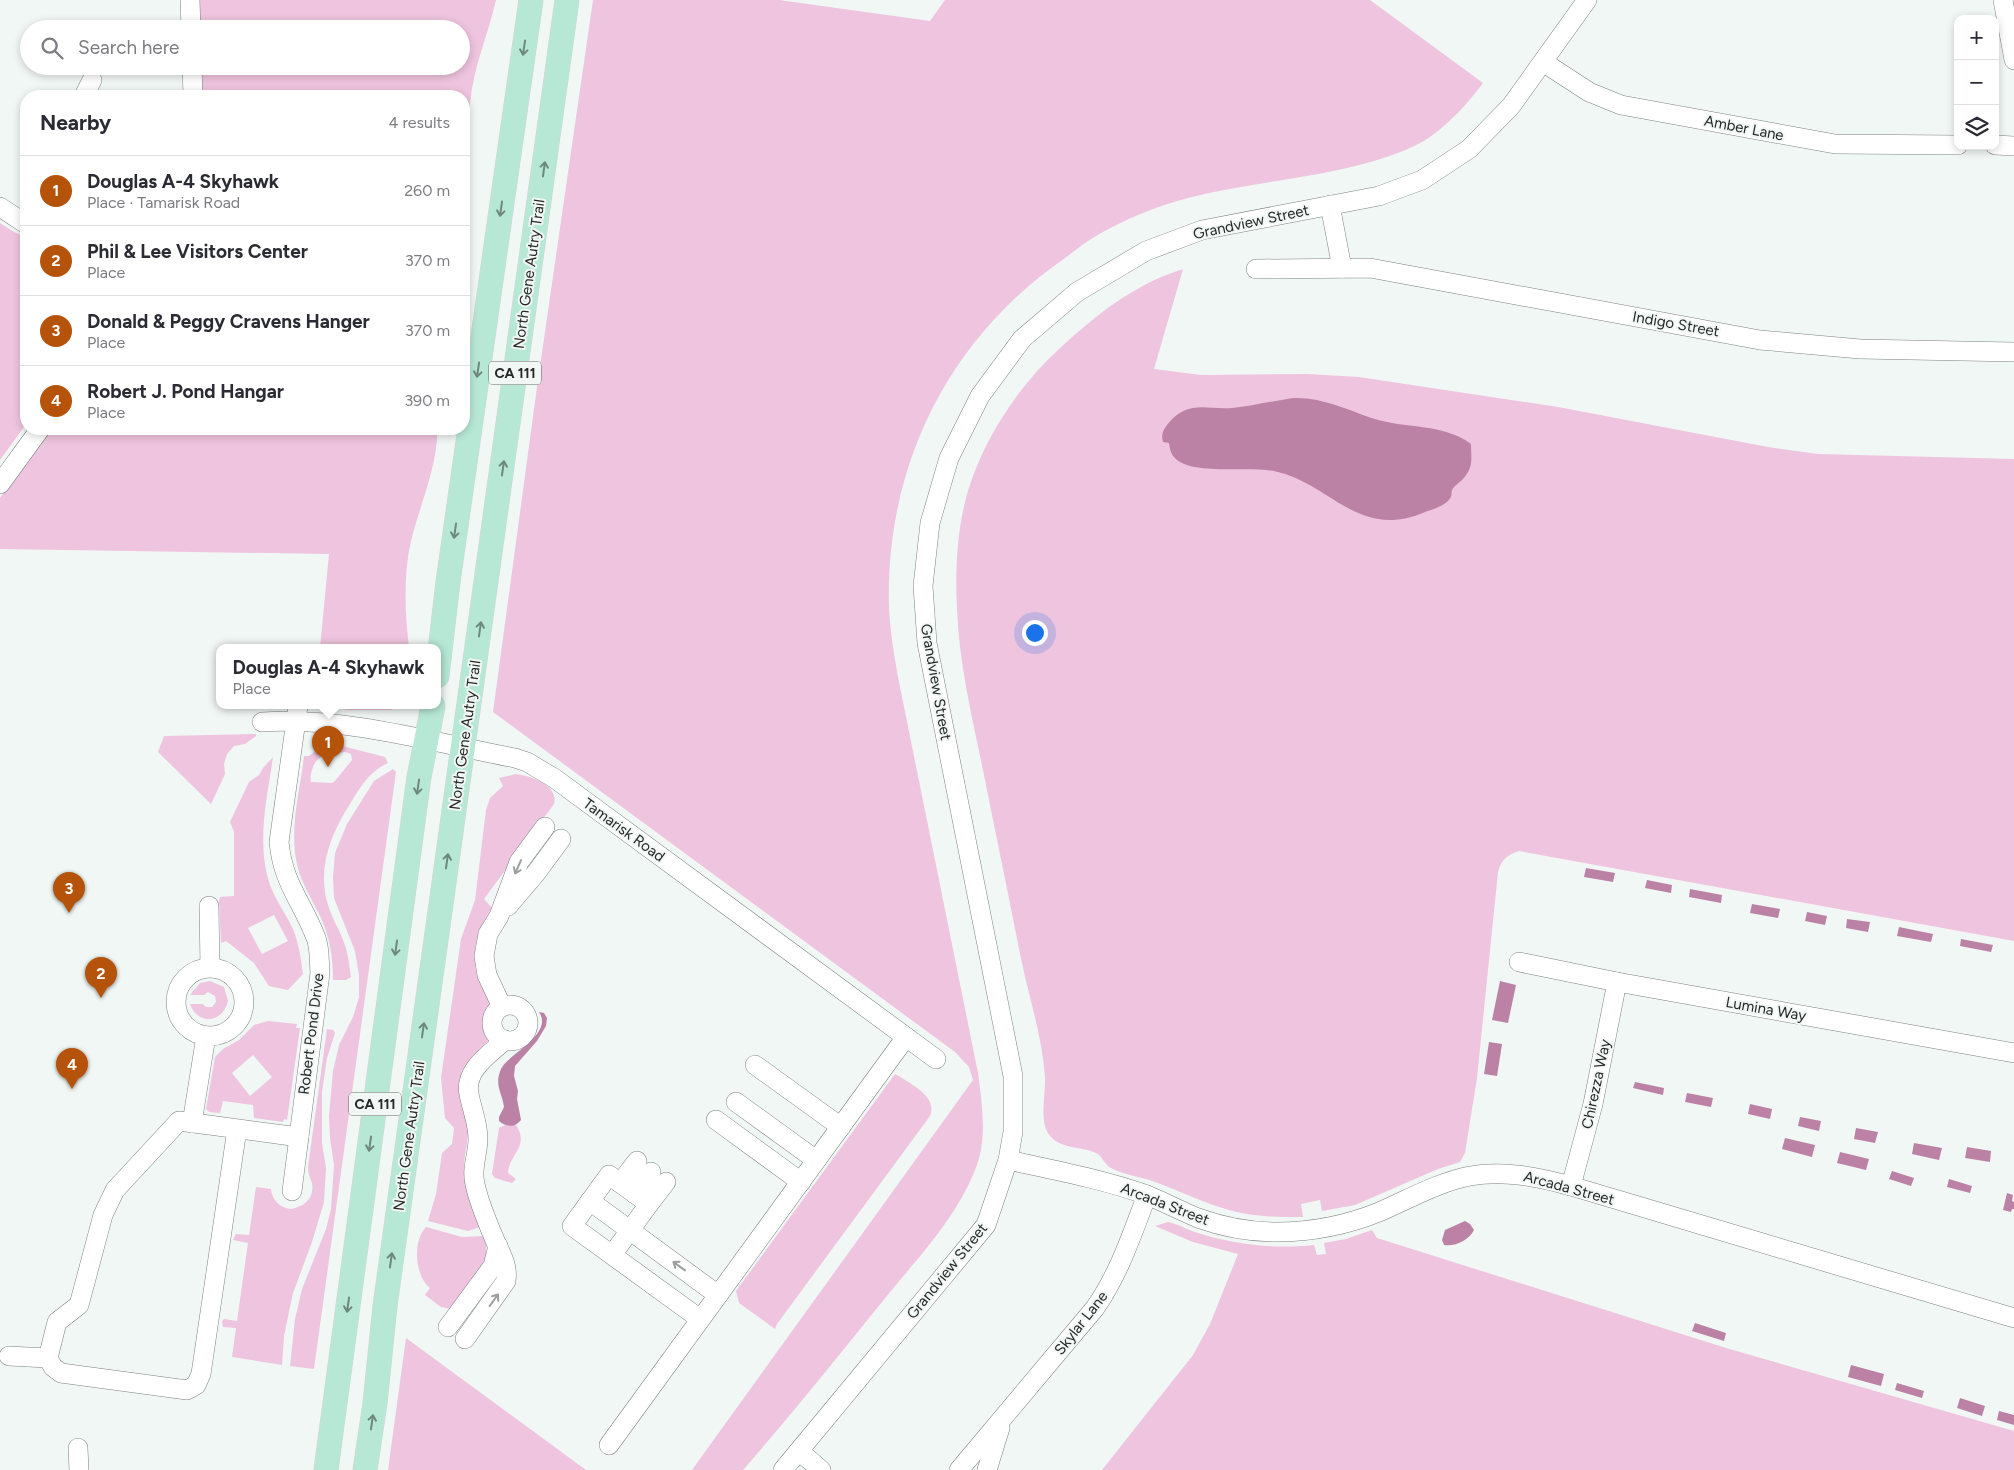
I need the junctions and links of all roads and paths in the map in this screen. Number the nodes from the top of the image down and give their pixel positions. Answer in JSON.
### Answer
{"nodes":[{"id":1,"x":190,"y":0,"type":"edge"},
{"id":2,"x":531,"y":0,"type":"edge"},
{"id":3,"x":567,"y":0,"type":"edge"},
{"id":4,"x":1587,"y":0,"type":"edge"},
{"id":5,"x":2003,"y":0,"type":"edge"},
{"id":6,"x":191,"y":20,"type":"edge"},
{"id":7,"x":2014,"y":60,"type":"edge"},
{"id":8,"x":1543,"y":62,"type":"junction"},
{"id":9,"x":192,"y":75,"type":"edge"},
{"id":10,"x":193,"y":90,"type":"edge"},
{"id":11,"x":1954,"y":145,"type":"edge"},
{"id":12,"x":1999,"y":146,"type":"edge"},
{"id":13,"x":2014,"y":146,"type":"edge"},
{"id":14,"x":1330,"y":205,"type":"junction"},
{"id":15,"x":0,"y":207,"type":"edge"},
{"id":16,"x":20,"y":220,"type":"edge"},
{"id":17,"x":1342,"y":268,"type":"junction"},
{"id":18,"x":1256,"y":270,"type":"dead end"},
{"id":19,"x":2014,"y":352,"type":"edge"},
{"id":20,"x":470,"y":426,"type":"edge"},
{"id":21,"x":36,"y":435,"type":"edge"},
{"id":22,"x":469,"y":435,"type":"edge"},
{"id":23,"x":0,"y":484,"type":"edge"},
{"id":24,"x":441,"y":644,"type":"edge"},
{"id":25,"x":432,"y":709,"type":"edge"},
{"id":26,"x":297,"y":713,"type":"edge"},
{"id":27,"x":262,"y":722,"type":"dead end"},
{"id":28,"x":427,"y":739,"type":"junction"},
{"id":29,"x":462,"y":747,"type":"junction"},
{"id":30,"x":545,"y":827,"type":"dead end"},
{"id":31,"x":561,"y":839,"type":"dead end"},
{"id":32,"x":209,"y":906,"type":"dead end"},
{"id":33,"x":499,"y":916,"type":"junction"},
{"id":34,"x":1519,"y":962,"type":"dead end"},
{"id":35,"x":210,"y":967,"type":"junction"},
{"id":36,"x":1617,"y":982,"type":"junction"},
{"id":37,"x":502,"y":1007,"type":"junction"},
{"id":38,"x":206,"y":1036,"type":"junction"},
{"id":39,"x":906,"y":1037,"type":"junction"},
{"id":40,"x":505,"y":1040,"type":"junction"},
{"id":41,"x":2014,"y":1054,"type":"edge"},
{"id":42,"x":936,"y":1060,"type":"dead end"},
{"id":43,"x":756,"y":1065,"type":"dead end"},
{"id":44,"x":736,"y":1102,"type":"dead end"},
{"id":45,"x":716,"y":1120,"type":"dead end"},
{"id":46,"x":192,"y":1123,"type":"junction"},
{"id":47,"x":840,"y":1127,"type":"junction"},
{"id":48,"x":237,"y":1129,"type":"junction"},
{"id":49,"x":298,"y":1137,"type":"junction"},
{"id":50,"x":816,"y":1160,"type":"junction"},
{"id":51,"x":1008,"y":1160,"type":"junction"},
{"id":52,"x":800,"y":1182,"type":"junction"},
{"id":53,"x":1571,"y":1186,"type":"junction"},
{"id":54,"x":292,"y":1191,"type":"dead end"},
{"id":55,"x":635,"y":1194,"type":"junction"},
{"id":56,"x":1147,"y":1195,"type":"junction"},
{"id":57,"x":590,"y":1201,"type":"junction"},
{"id":58,"x":630,"y":1231,"type":"junction"},
{"id":59,"x":498,"y":1246,"type":"junction"},
{"id":60,"x":612,"y":1255,"type":"junction"},
{"id":61,"x":718,"y":1295,"type":"junction"},
{"id":62,"x":2014,"y":1318,"type":"edge"},
{"id":63,"x":700,"y":1319,"type":"junction"},
{"id":64,"x":448,"y":1327,"type":"dead end"},
{"id":65,"x":465,"y":1339,"type":"dead end"},
{"id":66,"x":9,"y":1356,"type":"dead end"},
{"id":67,"x":48,"y":1358,"type":"junction"},
{"id":68,"x":1008,"y":1411,"type":"junction"},
{"id":69,"x":609,"y":1445,"type":"dead end"},
{"id":70,"x":78,"y":1448,"type":"dead end"},
{"id":71,"x":799,"y":1451,"type":"junction"},
{"id":72,"x":784,"y":1469,"type":"edge"},
{"id":73,"x":79,"y":1470,"type":"edge"},
{"id":74,"x":326,"y":1470,"type":"edge"},
{"id":75,"x":365,"y":1470,"type":"edge"},
{"id":76,"x":821,"y":1470,"type":"edge"},
{"id":77,"x":959,"y":1470,"type":"edge"},
{"id":78,"x":987,"y":1470,"type":"edge"}],
"edges":[{"from":1,"to":6,"type":"street"},
{"from":2,"to":20,"type":"main road","number":"CA 111","one_way":true},
{"from":29,"to":3,"type":"main road","name":"North Gene Autry Trail","number":"CA 111","one_way":true},
{"from":4,"to":8,"type":"street","name":"Grandview Street"},
{"from":5,"to":7,"type":"street"},
{"from":8,"to":11,"type":"street","name":"Amber Lane"},
{"from":8,"to":14,"type":"street","name":"Grandview Street"},
{"from":9,"to":10,"type":"street"},
{"from":12,"to":13,"type":"street"},
{"from":14,"to":17,"type":"street"},
{"from":14,"to":51,"type":"street","name":"Grandview Street"},
{"from":15,"to":16,"type":"street"},
{"from":17,"to":18,"type":"street","name":"Indigo Street"},
{"from":17,"to":19,"type":"street","name":"Indigo Street"},
{"from":21,"to":23,"type":"street"},
{"from":22,"to":24,"type":"main road","number":"CA 111","one_way":true},
{"from":25,"to":28,"type":"main road","number":"CA 111"},
{"from":26,"to":27,"type":"street","name":"Tamarisk Road"},
{"from":26,"to":28,"type":"street","name":"Tamarisk Road"},
{"from":26,"to":49,"type":"street","name":"Robert Pond Drive"},
{"from":28,"to":29,"type":"street","name":"Tamarisk Road"},
{"from":28,"to":74,"type":"main road","number":"CA 111","one_way":true},
{"from":29,"to":39,"type":"street","name":"Tamarisk Road"},
{"from":75,"to":29,"type":"main road","name":"North Gene Autry Trail","number":"CA 111","one_way":true},
{"from":30,"to":33,"type":"street","one_way":true},
{"from":31,"to":33,"type":"street"},
{"from":32,"to":35,"type":"street"},
{"from":33,"to":37,"type":"street"},
{"from":34,"to":36,"type":"street","name":"Lumina Way"},
{"from":35,"to":38,"type":"street"},
{"from":35,"to":38,"type":"street"},
{"from":36,"to":41,"type":"street","name":"Lumina Way"},
{"from":36,"to":53,"type":"street","name":"Chirezza Way"},
{"from":37,"to":40,"type":"street"},
{"from":37,"to":40,"type":"street"},
{"from":38,"to":46,"type":"street"},
{"from":39,"to":42,"type":"street","name":"Tamarisk Road"},
{"from":39,"to":47,"type":"street"},
{"from":40,"to":59,"type":"street"},
{"from":43,"to":47,"type":"street"},
{"from":44,"to":50,"type":"street"},
{"from":45,"to":52,"type":"street"},
{"from":46,"to":48,"type":"street"},
{"from":46,"to":67,"type":"street"},
{"from":47,"to":50,"type":"street"},
{"from":48,"to":49,"type":"street"},
{"from":48,"to":67,"type":"street"},
{"from":49,"to":54,"type":"street","name":"Robert Pond Drive"},
{"from":50,"to":52,"type":"street"},
{"from":51,"to":56,"type":"street","name":"Arcada Street"},
{"from":51,"to":71,"type":"street","name":"Grandview Street"},
{"from":52,"to":61,"type":"street"},
{"from":53,"to":56,"type":"street","name":"Arcada Street"},
{"from":53,"to":62,"type":"street","name":"Arcada Street"},
{"from":55,"to":55,"type":"street"},
{"from":55,"to":57,"type":"street"},
{"from":55,"to":58,"type":"street"},
{"from":56,"to":68,"type":"street","name":"Skylar Lane"},
{"from":57,"to":58,"type":"street"},
{"from":57,"to":60,"type":"street"},
{"from":58,"to":60,"type":"street"},
{"from":61,"to":58,"type":"street","one_way":true},
{"from":59,"to":64,"type":"street"},
{"from":65,"to":59,"type":"street","one_way":true},
{"from":60,"to":63,"type":"street"},
{"from":61,"to":63,"type":"street"},
{"from":63,"to":69,"type":"street"},
{"from":66,"to":67,"type":"street"},
{"from":68,"to":77,"type":"street","name":"Skylar Lane"},
{"from":68,"to":78,"type":"street","name":"Skylar Lane"},
{"from":70,"to":73,"type":"street"},
{"from":71,"to":72,"type":"street","name":"Grandview Street"},
{"from":71,"to":76,"type":"street"}]}
